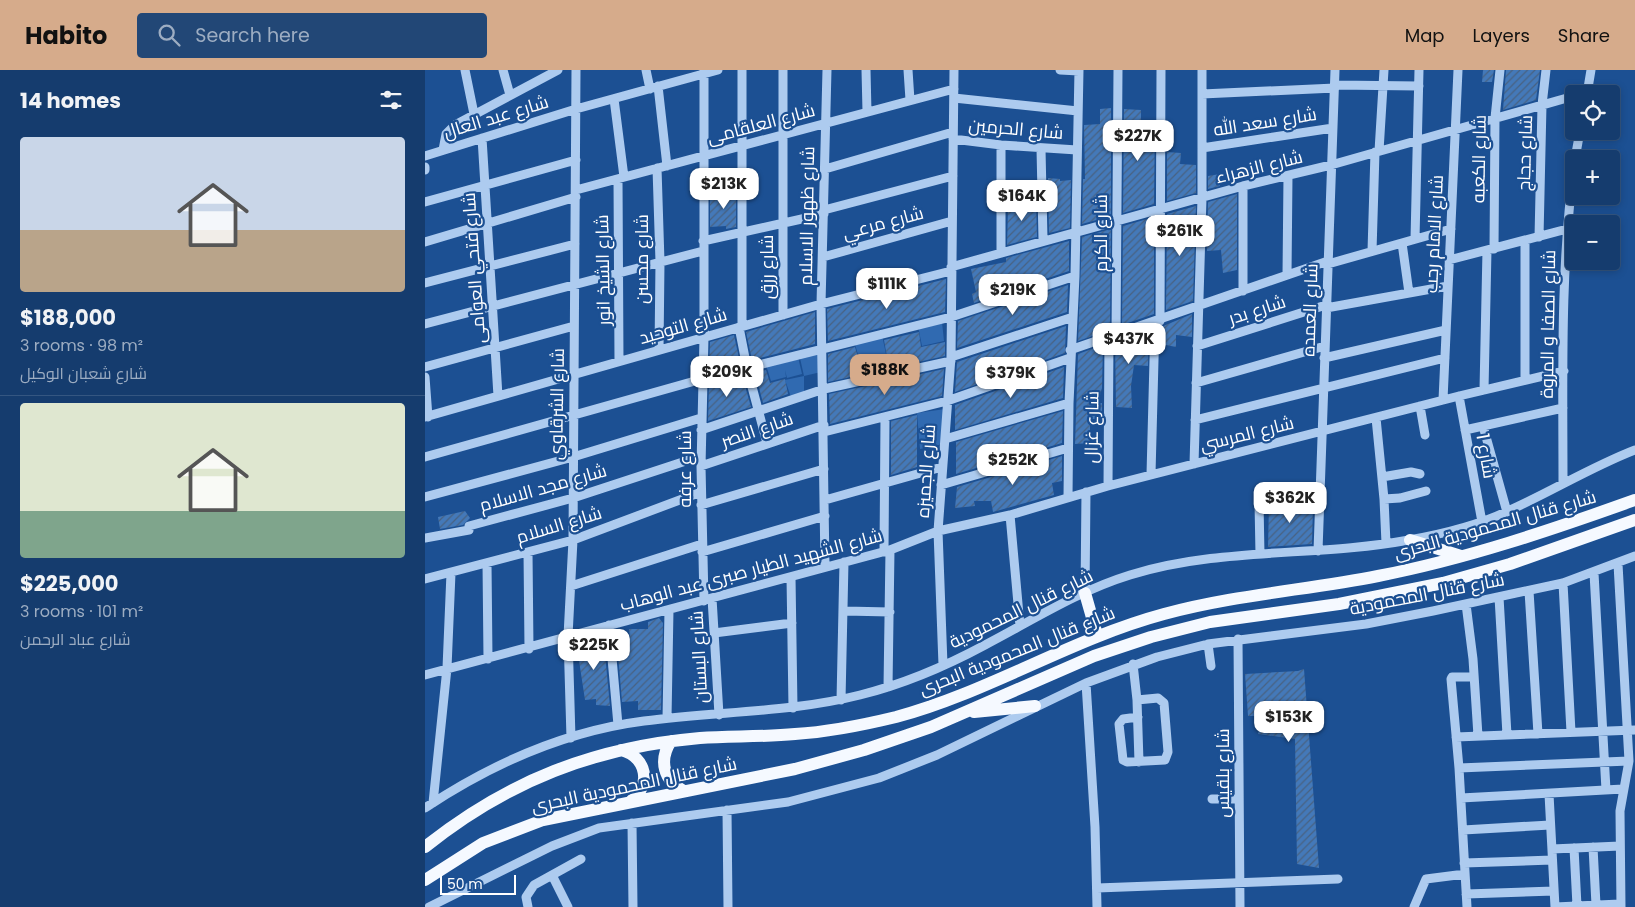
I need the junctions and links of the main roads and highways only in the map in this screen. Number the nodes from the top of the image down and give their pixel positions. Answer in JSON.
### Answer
{"nodes":[{"id":1,"x":1635,"y":500,"type":"edge"},
{"id":2,"x":1635,"y":520,"type":"edge"},
{"id":3,"x":1410,"y":540,"type":"road end"},
{"id":4,"x":1461,"y":556,"type":"junction"},
{"id":5,"x":1085,"y":593,"type":"road end"},
{"id":6,"x":1097,"y":635,"type":"junction"},
{"id":7,"x":1035,"y":706,"type":"road end"},
{"id":8,"x":964,"y":714,"type":"junction"},
{"id":9,"x":671,"y":741,"type":"junction"},
{"id":10,"x":621,"y":750,"type":"junction"},
{"id":11,"x":684,"y":791,"type":"junction"},
{"id":12,"x":631,"y":801,"type":"junction"},
{"id":13,"x":425,"y":847,"type":"edge"},
{"id":14,"x":425,"y":880,"type":"edge"}],
"edges":[{"from":1,"to":4,"type":"main road","name":"شارع قنال المحمودية البحرى"},
{"from":2,"to":8,"type":"main road","name":"شارع قنال المحمودية البحرى"},
{"from":3,"to":4,"type":"main road"},
{"from":4,"to":6,"type":"main road","name":"شارع قنال المحمودية البحرى"},
{"from":5,"to":6,"type":"main road"},
{"from":6,"to":9,"type":"main road","name":"شارع قنال المحمودية البحرى"},
{"from":7,"to":8,"type":"main road"},
{"from":8,"to":11,"type":"main road","name":"شارع قنال المحمودية البحرى"},
{"from":9,"to":10,"type":"main road","name":"شارع قنال المحمودية البحرى"},
{"from":9,"to":11,"type":"main road"},
{"from":10,"to":12,"type":"main road"},
{"from":10,"to":13,"type":"main road","name":"شارع قنال المحمودية البحرى"},
{"from":11,"to":12,"type":"main road","name":"شارع قنال المحمودية البحرى"},
{"from":12,"to":14,"type":"main road","name":"شارع قنال المحمودية البحرى"}]}
